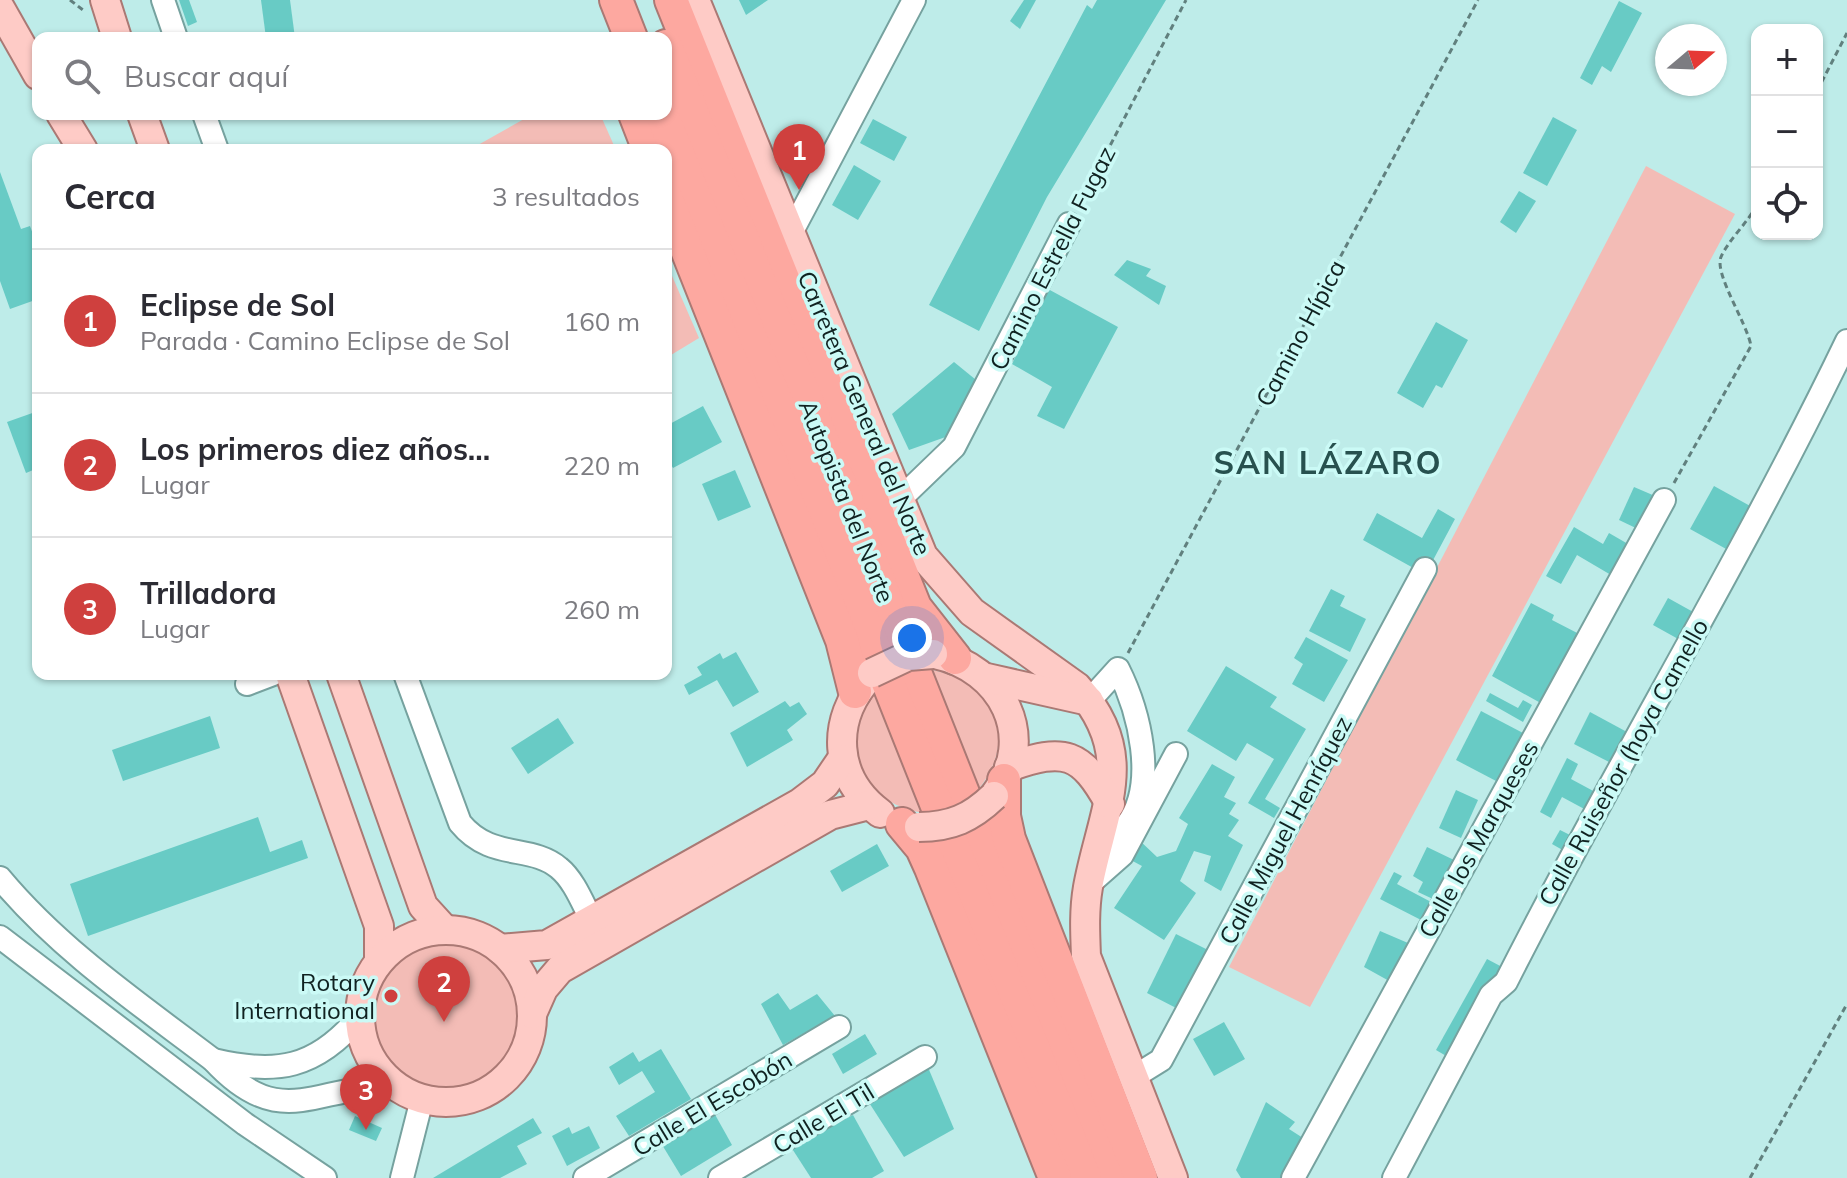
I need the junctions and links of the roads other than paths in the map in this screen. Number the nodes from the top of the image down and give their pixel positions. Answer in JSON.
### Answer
{"nodes":[{"id":1,"x":105,"y":0,"type":"edge"},
{"id":2,"x":163,"y":0,"type":"edge"},
{"id":3,"x":593,"y":0,"type":"edge"},
{"id":4,"x":616,"y":0,"type":"edge"},
{"id":5,"x":648,"y":0,"type":"edge"},
{"id":6,"x":671,"y":0,"type":"edge"},
{"id":7,"x":695,"y":0,"type":"edge"},
{"id":8,"x":914,"y":0,"type":"edge"},
{"id":9,"x":0,"y":8,"type":"edge"},
{"id":10,"x":115,"y":32,"type":"edge"},
{"id":11,"x":174,"y":32,"type":"edge"},
{"id":12,"x":605,"y":32,"type":"edge"},
{"id":13,"x":629,"y":32,"type":"edge"},
{"id":14,"x":661,"y":32,"type":"edge"},
{"id":15,"x":672,"y":61,"type":"edge"},
{"id":16,"x":32,"y":64,"type":"edge"},
{"id":17,"x":65,"y":120,"type":"edge"},
{"id":18,"x":144,"y":120,"type":"edge"},
{"id":19,"x":206,"y":120,"type":"edge"},
{"id":20,"x":637,"y":120,"type":"edge"},
{"id":21,"x":664,"y":120,"type":"edge"},
{"id":22,"x":79,"y":144,"type":"edge"},
{"id":23,"x":153,"y":144,"type":"edge"},
{"id":24,"x":215,"y":144,"type":"edge"},
{"id":25,"x":647,"y":144,"type":"edge"},
{"id":26,"x":672,"y":212,"type":"edge"},
{"id":27,"x":1069,"y":224,"type":"road end"},
{"id":28,"x":790,"y":235,"type":"junction"},
{"id":29,"x":1847,"y":341,"type":"edge"},
{"id":30,"x":1664,"y":500,"type":"road end"},
{"id":31,"x":898,"y":501,"type":"junction"},
{"id":32,"x":1425,"y":569,"type":"dead end"},
{"id":33,"x":944,"y":656,"type":"junction"},
{"id":34,"x":987,"y":678,"type":"junction"},
{"id":35,"x":257,"y":680,"type":"edge"},
{"id":36,"x":292,"y":680,"type":"edge"},
{"id":37,"x":343,"y":680,"type":"edge"},
{"id":38,"x":407,"y":680,"type":"edge"},
{"id":39,"x":864,"y":682,"type":"junction"},
{"id":40,"x":247,"y":684,"type":"dead end"},
{"id":41,"x":1089,"y":701,"type":"junction"},
{"id":42,"x":1176,"y":754,"type":"dead end"},
{"id":43,"x":842,"y":759,"type":"junction"},
{"id":44,"x":1003,"y":781,"type":"junction"},
{"id":45,"x":1110,"y":804,"type":"junction"},
{"id":46,"x":869,"y":805,"type":"junction"},
{"id":47,"x":911,"y":826,"type":"junction"},
{"id":48,"x":1099,"y":849,"type":"junction"},
{"id":49,"x":0,"y":878,"type":"edge"},
{"id":50,"x":1088,"y":885,"type":"junction"},
{"id":51,"x":592,"y":921,"type":"junction"},
{"id":52,"x":444,"y":929,"type":"junction"},
{"id":53,"x":0,"y":937,"type":"edge"},
{"id":54,"x":500,"y":949,"type":"junction"},
{"id":55,"x":379,"y":961,"type":"junction"},
{"id":56,"x":532,"y":1014,"type":"junction"},
{"id":57,"x":360,"y":1016,"type":"junction"},
{"id":58,"x":839,"y":1027,"type":"dead end"},
{"id":59,"x":925,"y":1057,"type":"dead end"},
{"id":60,"x":213,"y":1060,"type":"junction"},
{"id":61,"x":1132,"y":1078,"type":"junction"},
{"id":62,"x":396,"y":1087,"type":"junction"},
{"id":63,"x":422,"y":1099,"type":"junction"},
{"id":64,"x":325,"y":1178,"type":"edge"},
{"id":65,"x":402,"y":1178,"type":"edge"},
{"id":66,"x":585,"y":1178,"type":"edge"},
{"id":67,"x":720,"y":1178,"type":"edge"},
{"id":68,"x":1055,"y":1178,"type":"edge"},
{"id":69,"x":1085,"y":1178,"type":"edge"},
{"id":70,"x":1116,"y":1178,"type":"edge"},
{"id":71,"x":1141,"y":1178,"type":"edge"},
{"id":72,"x":1173,"y":1178,"type":"edge"},
{"id":73,"x":1293,"y":1178,"type":"edge"},
{"id":74,"x":1394,"y":1178,"type":"edge"}],
"edges":[{"from":1,"to":10,"type":"main road"},
{"from":2,"to":11,"type":"street"},
{"from":3,"to":12,"type":"highway"},
{"from":4,"to":13,"type":"highway"},
{"from":5,"to":14,"type":"highway"},
{"from":6,"to":33,"type":"highway"},
{"from":7,"to":28,"type":"main road","name":"Carretera General del Norte"},
{"from":8,"to":28,"type":"street"},
{"from":9,"to":16,"type":"main road"},
{"from":15,"to":70,"type":"highway","name":"Autopista del Norte"},
{"from":17,"to":22,"type":"main road"},
{"from":18,"to":23,"type":"main road"},
{"from":19,"to":24,"type":"street"},
{"from":20,"to":25,"type":"highway"},
{"from":21,"to":69,"type":"highway","name":"Autopista del Norte"},
{"from":26,"to":39,"type":"highway"},
{"from":27,"to":31,"type":"street","name":"Camino Estrella Fugaz"},
{"from":28,"to":31,"type":"main road","name":"Carretera General del Norte"},
{"from":29,"to":74,"type":"street","name":"Calle Ruiseñor (hoya Camello"},
{"from":30,"to":73,"type":"street","name":"Calle los Marqueses"},
{"from":31,"to":41,"type":"main road","name":"Carretera General del Norte"},
{"from":32,"to":61,"type":"street","name":"Calle Miguel Henríquez"},
{"from":33,"to":34,"type":"main road"},
{"from":33,"to":39,"type":"main road","bridge":true},
{"from":34,"to":41,"type":"main road"},
{"from":34,"to":44,"type":"main road"},
{"from":35,"to":40,"type":"street"},
{"from":36,"to":55,"type":"main road"},
{"from":37,"to":52,"type":"main road"},
{"from":38,"to":51,"type":"street"},
{"from":39,"to":43,"type":"main road"},
{"from":41,"to":45,"type":"main road","name":"Carretera General del Norte"},
{"from":41,"to":48,"type":"street"},
{"from":42,"to":50,"type":"street"},
{"from":43,"to":46,"type":"main road"},
{"from":43,"to":51,"type":"main road"},
{"from":44,"to":45,"type":"main road"},
{"from":44,"to":47,"type":"main road","bridge":true},
{"from":44,"to":71,"type":"highway"},
{"from":45,"to":48,"type":"main road","name":"Carretera General del Norte"},
{"from":46,"to":47,"type":"main road"},
{"from":46,"to":56,"type":"main road"},
{"from":47,"to":68,"type":"highway"},
{"from":48,"to":50,"type":"main road","name":"Carretera General del Norte"},
{"from":49,"to":60,"type":"street"},
{"from":50,"to":61,"type":"main road","name":"Carretera General del Norte"},
{"from":51,"to":54,"type":"main road"},
{"from":52,"to":54,"type":"main road"},
{"from":52,"to":55,"type":"main road"},
{"from":53,"to":64,"type":"street"},
{"from":54,"to":56,"type":"main road"},
{"from":55,"to":57,"type":"main road"},
{"from":56,"to":63,"type":"main road"},
{"from":57,"to":60,"type":"street"},
{"from":57,"to":62,"type":"main road"},
{"from":58,"to":66,"type":"street","name":"Calle El Escobón"},
{"from":59,"to":67,"type":"street","name":"Calle El Til"},
{"from":60,"to":62,"type":"street"},
{"from":61,"to":72,"type":"main road","name":"Carretera General del Norte"},
{"from":62,"to":63,"type":"main road"},
{"from":63,"to":65,"type":"street"}]}
